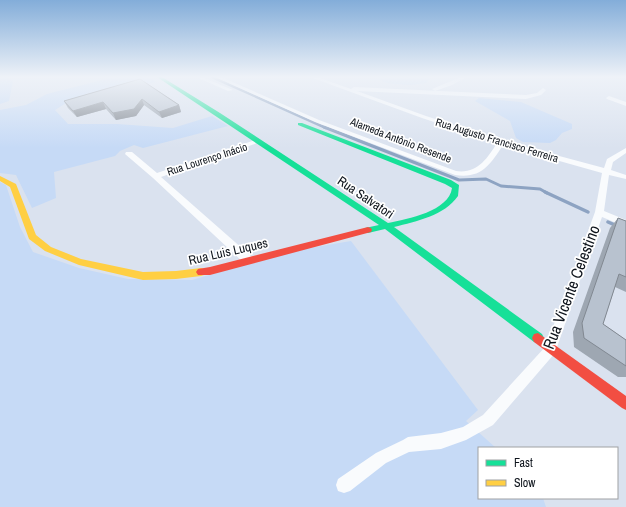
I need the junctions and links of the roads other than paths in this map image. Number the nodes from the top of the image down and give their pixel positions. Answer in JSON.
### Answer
{"nodes":[{"id":1,"x":197,"y":101,"type":"edge"},
{"id":2,"x":271,"y":101,"type":"edge"},
{"id":3,"x":378,"y":101,"type":"edge"},
{"id":4,"x":617,"y":101,"type":"edge"},
{"id":5,"x":626,"y":104,"type":"edge"},
{"id":6,"x":300,"y":124,"type":"dead end"},
{"id":7,"x":258,"y":141,"type":"junction"},
{"id":8,"x":501,"y":142,"type":"junction"},
{"id":9,"x":626,"y":150,"type":"edge"},
{"id":10,"x":128,"y":154,"type":"dead end"},
{"id":11,"x":606,"y":172,"type":"junction"},
{"id":12,"x":156,"y":176,"type":"junction"},
{"id":13,"x":626,"y":177,"type":"edge"},
{"id":14,"x":0,"y":178,"type":"edge"},
{"id":15,"x":599,"y":212,"type":"junction"},
{"id":16,"x":626,"y":224,"type":"edge"},
{"id":17,"x":385,"y":225,"type":"junction"},
{"id":18,"x":248,"y":260,"type":"junction"},
{"id":19,"x":551,"y":349,"type":"junction"},
{"id":20,"x":626,"y":404,"type":"edge"},
{"id":21,"x":344,"y":485,"type":"dead end"}],
"edges":[{"from":1,"to":7,"type":"street","name":"Rua Salvatori"},
{"from":2,"to":8,"type":"street","name":"Alameda Antônio Resende"},
{"from":3,"to":8,"type":"street","name":"Rua Augusto Francisco Ferreira"},
{"from":4,"to":5,"type":"street"},
{"from":6,"to":17,"type":"street","name":"Alameda Antônio Resende"},
{"from":7,"to":12,"type":"street","name":"Rua Lourenço Inácio"},
{"from":7,"to":17,"type":"street","name":"Rua Salvatori"},
{"from":8,"to":11,"type":"street","name":"Rua Augusto Francisco Ferreira"},
{"from":9,"to":11,"type":"street","name":"Rua Vicente Celestino"},
{"from":10,"to":12,"type":"street"},
{"from":11,"to":13,"type":"street","name":"Rua Augusto Francisco Ferreira"},
{"from":11,"to":15,"type":"street","name":"Rua Vicente Celestino"},
{"from":12,"to":18,"type":"street"},
{"from":14,"to":18,"type":"street","name":"Rua Luis Luques"},
{"from":15,"to":16,"type":"street"},
{"from":15,"to":19,"type":"street","name":"Rua Vicente Celestino"},
{"from":17,"to":18,"type":"street","name":"Rua Luis Luques"},
{"from":17,"to":19,"type":"street","name":"Rua Salvatori"},
{"from":19,"to":20,"type":"street","name":"Rua Salvatori"},
{"from":19,"to":21,"type":"street","name":"Rua Vicente Celestino"}]}
